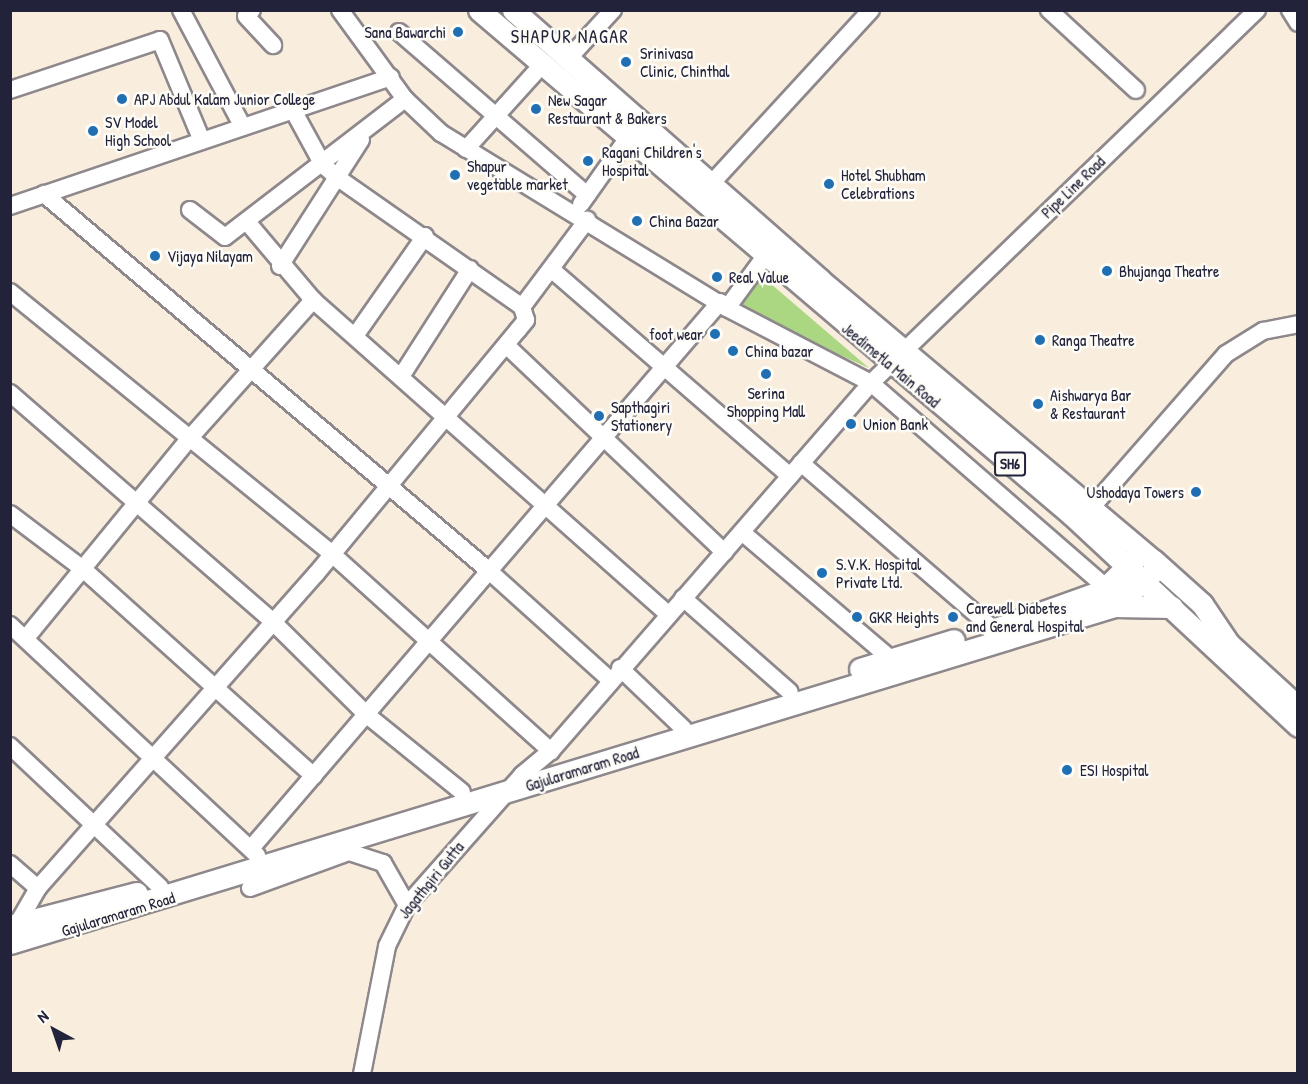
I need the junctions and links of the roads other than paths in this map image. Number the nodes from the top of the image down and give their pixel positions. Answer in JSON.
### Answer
{"nodes":[{"id":1,"x":181,"y":10,"type":"edge"},
{"id":2,"x":252,"y":10,"type":"edge"},
{"id":3,"x":340,"y":10,"type":"edge"},
{"id":4,"x":513,"y":10,"type":"edge"},
{"id":5,"x":613,"y":10,"type":"edge"},
{"id":6,"x":871,"y":10,"type":"edge"},
{"id":7,"x":1049,"y":10,"type":"edge"},
{"id":8,"x":1257,"y":10,"type":"edge"},
{"id":9,"x":1290,"y":10,"type":"edge"},
{"id":10,"x":481,"y":11,"type":"edge"},
{"id":11,"x":1298,"y":23,"type":"edge"},
{"id":12,"x":399,"y":32,"type":"dead end"},
{"id":13,"x":273,"y":45,"type":"dead end"},
{"id":14,"x":567,"y":60,"type":"junction"},
{"id":15,"x":542,"y":65,"type":"junction"},
{"id":16,"x":391,"y":77,"type":"junction"},
{"id":17,"x":10,"y":90,"type":"edge"},
{"id":18,"x":1136,"y":90,"type":"dead end"},
{"id":19,"x":405,"y":99,"type":"junction"},
{"id":20,"x":293,"y":110,"type":"junction"},
{"id":21,"x":494,"y":118,"type":"junction"},
{"id":22,"x":243,"y":127,"type":"junction"},
{"id":23,"x":367,"y":130,"type":"junction"},
{"id":24,"x":627,"y":139,"type":"junction"},
{"id":25,"x":202,"y":141,"type":"junction"},
{"id":26,"x":466,"y":149,"type":"junction"},
{"id":27,"x":323,"y":165,"type":"junction"},
{"id":28,"x":338,"y":178,"type":"junction"},
{"id":29,"x":711,"y":184,"type":"junction"},
{"id":30,"x":44,"y":194,"type":"junction"},
{"id":31,"x":587,"y":195,"type":"junction"},
{"id":32,"x":10,"y":206,"type":"edge"},
{"id":33,"x":190,"y":210,"type":"dead end"},
{"id":34,"x":582,"y":216,"type":"junction"},
{"id":35,"x":249,"y":223,"type":"junction"},
{"id":36,"x":425,"y":236,"type":"junction"},
{"id":37,"x":765,"y":256,"type":"junction"},
{"id":38,"x":280,"y":266,"type":"junction"},
{"id":39,"x":470,"y":269,"type":"junction"},
{"id":40,"x":551,"y":269,"type":"junction"},
{"id":41,"x":10,"y":292,"type":"edge"},
{"id":42,"x":313,"y":300,"type":"junction"},
{"id":43,"x":723,"y":305,"type":"junction"},
{"id":44,"x":522,"y":307,"type":"junction"},
{"id":45,"x":1298,"y":324,"type":"edge"},
{"id":46,"x":355,"y":336,"type":"junction"},
{"id":47,"x":506,"y":345,"type":"junction"},
{"id":48,"x":897,"y":358,"type":"junction"},
{"id":49,"x":253,"y":369,"type":"junction"},
{"id":50,"x":663,"y":370,"type":"junction"},
{"id":51,"x":402,"y":375,"type":"junction"},
{"id":52,"x":871,"y":383,"type":"junction"},
{"id":53,"x":10,"y":393,"type":"edge"},
{"id":54,"x":449,"y":416,"type":"junction"},
{"id":55,"x":994,"y":427,"type":"junction"},
{"id":56,"x":605,"y":438,"type":"junction"},
{"id":57,"x":188,"y":440,"type":"junction"},
{"id":58,"x":801,"y":463,"type":"junction"},
{"id":59,"x":790,"y":476,"type":"junction"},
{"id":60,"x":390,"y":488,"type":"junction"},
{"id":61,"x":546,"y":504,"type":"junction"},
{"id":62,"x":139,"y":505,"type":"junction"},
{"id":63,"x":1092,"y":507,"type":"junction"},
{"id":64,"x":10,"y":514,"type":"edge"},
{"id":65,"x":742,"y":533,"type":"junction"},
{"id":66,"x":724,"y":552,"type":"junction"},
{"id":67,"x":332,"y":554,"type":"junction"},
{"id":68,"x":1133,"y":561,"type":"junction"},
{"id":69,"x":83,"y":569,"type":"junction"},
{"id":70,"x":488,"y":570,"type":"junction"},
{"id":71,"x":1149,"y":576,"type":"junction"},
{"id":72,"x":1110,"y":597,"type":"junction"},
{"id":73,"x":683,"y":598,"type":"junction"},
{"id":74,"x":1172,"y":607,"type":"junction"},
{"id":75,"x":669,"y":615,"type":"junction"},
{"id":76,"x":271,"y":620,"type":"junction"},
{"id":77,"x":10,"y":625,"type":"edge"},
{"id":78,"x":993,"y":630,"type":"junction"},
{"id":79,"x":1222,"y":637,"type":"junction"},
{"id":80,"x":26,"y":638,"type":"junction"},
{"id":81,"x":428,"y":642,"type":"junction"},
{"id":82,"x":890,"y":658,"type":"junction"},
{"id":83,"x":615,"y":674,"type":"junction"},
{"id":84,"x":213,"y":688,"type":"junction"},
{"id":85,"x":790,"y":692,"type":"junction"},
{"id":86,"x":1298,"y":707,"type":"edge"},
{"id":87,"x":367,"y":715,"type":"junction"},
{"id":88,"x":1298,"y":726,"type":"edge"},
{"id":89,"x":684,"y":729,"type":"junction"},
{"id":90,"x":10,"y":746,"type":"edge"},
{"id":91,"x":551,"y":750,"type":"junction"},
{"id":92,"x":152,"y":754,"type":"junction"},
{"id":93,"x":522,"y":775,"type":"junction"},
{"id":94,"x":314,"y":776,"type":"junction"},
{"id":95,"x":462,"y":792,"type":"junction"},
{"id":96,"x":507,"y":792,"type":"junction"},
{"id":97,"x":94,"y":823,"type":"junction"},
{"id":98,"x":255,"y":851,"type":"junction"},
{"id":99,"x":10,"y":864,"type":"edge"},
{"id":100,"x":160,"y":887,"type":"junction"},
{"id":101,"x":38,"y":888,"type":"junction"},
{"id":102,"x":250,"y":888,"type":"dead end"},
{"id":103,"x":407,"y":904,"type":"junction"},
{"id":104,"x":109,"y":909,"type":"junction"},
{"id":105,"x":12,"y":932,"type":"edge"},
{"id":106,"x":363,"y":1074,"type":"edge"}],
"edges":[{"from":1,"to":22,"type":"street"},
{"from":2,"to":13,"type":"street"},
{"from":3,"to":16,"type":"street"},
{"from":4,"to":14,"type":"main road","name":"Jeedimetla Main Road","number":"SH6"},
{"from":5,"to":14,"type":"street"},
{"from":6,"to":29,"type":"street"},
{"from":7,"to":18,"type":"street"},
{"from":8,"to":48,"type":"street","name":"Pipe Line Road"},
{"from":9,"to":11,"type":"street"},
{"from":10,"to":15,"type":"main road","name":"Jeedimetla Main Road","number":"SH6"},
{"from":12,"to":21,"type":"street"},
{"from":14,"to":29,"type":"main road","name":"Jeedimetla Main Road","number":"SH6"},
{"from":15,"to":21,"type":"street"},
{"from":15,"to":24,"type":"main road","name":"Jeedimetla Main Road","number":"SH6"},
{"from":16,"to":19,"type":"street"},
{"from":16,"to":20,"type":"street"},
{"from":17,"to":25,"type":"street"},
{"from":19,"to":23,"type":"street"},
{"from":19,"to":26,"type":"street"},
{"from":20,"to":22,"type":"street"},
{"from":20,"to":27,"type":"street"},
{"from":21,"to":26,"type":"street"},
{"from":21,"to":31,"type":"street"},
{"from":22,"to":25,"type":"street"},
{"from":23,"to":27,"type":"street"},
{"from":23,"to":28,"type":"street"},
{"from":24,"to":31,"type":"street"},
{"from":24,"to":37,"type":"main road","name":"Jeedimetla Main Road","number":"SH6"},
{"from":25,"to":30,"type":"street"},
{"from":26,"to":34,"type":"street"},
{"from":27,"to":28,"type":"street"},
{"from":27,"to":35,"type":"street"},
{"from":28,"to":36,"type":"street"},
{"from":28,"to":38,"type":"street"},
{"from":29,"to":48,"type":"main road","name":"Jeedimetla Main Road","number":"SH6"},
{"from":30,"to":32,"type":"street"},
{"from":30,"to":49,"type":"street"},
{"from":31,"to":34,"type":"street"},
{"from":33,"to":35,"type":"street"},
{"from":34,"to":40,"type":"street"},
{"from":34,"to":43,"type":"street"},
{"from":35,"to":38,"type":"street"},
{"from":36,"to":39,"type":"street"},
{"from":36,"to":46,"type":"street"},
{"from":37,"to":43,"type":"street"},
{"from":37,"to":48,"type":"main road","name":"Jeedimetla Main Road","number":"SH6"},
{"from":38,"to":42,"type":"street"},
{"from":39,"to":44,"type":"street"},
{"from":39,"to":51,"type":"street"},
{"from":40,"to":44,"type":"street"},
{"from":40,"to":50,"type":"street"},
{"from":41,"to":57,"type":"street"},
{"from":42,"to":46,"type":"street"},
{"from":42,"to":49,"type":"street"},
{"from":43,"to":50,"type":"street"},
{"from":43,"to":52,"type":"street"},
{"from":44,"to":47,"type":"street"},
{"from":45,"to":63,"type":"street"},
{"from":46,"to":51,"type":"street"},
{"from":47,"to":54,"type":"street"},
{"from":47,"to":56,"type":"street"},
{"from":48,"to":52,"type":"street","name":"Pipe Line Road"},
{"from":48,"to":55,"type":"main road","name":"Jeedimetla Main Road","number":"SH6"},
{"from":48,"to":68,"type":"main road","name":"Jeedimetla Main Road","number":"SH6"},
{"from":49,"to":57,"type":"street"},
{"from":49,"to":60,"type":"street"},
{"from":50,"to":56,"type":"street"},
{"from":50,"to":59,"type":"street"},
{"from":51,"to":54,"type":"street"},
{"from":52,"to":58,"type":"street","name":"Pipe Line Road"},
{"from":52,"to":72,"type":"street"},
{"from":53,"to":62,"type":"street"},
{"from":54,"to":60,"type":"street"},
{"from":54,"to":61,"type":"street"},
{"from":55,"to":63,"type":"main road","name":"Jeedimetla Main Road","number":"SH6"},
{"from":55,"to":68,"type":"main road"},
{"from":56,"to":61,"type":"street"},
{"from":56,"to":66,"type":"street"},
{"from":57,"to":62,"type":"street"},
{"from":57,"to":67,"type":"street"},
{"from":58,"to":59,"type":"street","name":"Pipe Line Road"},
{"from":58,"to":78,"type":"street"},
{"from":59,"to":65,"type":"street","name":"Pipe Line Road"},
{"from":60,"to":67,"type":"street"},
{"from":60,"to":70,"type":"street"},
{"from":61,"to":70,"type":"street"},
{"from":61,"to":75,"type":"street"},
{"from":62,"to":69,"type":"street"},
{"from":62,"to":76,"type":"street"},
{"from":63,"to":79,"type":"main road","name":"Jeedimetla Main Road","number":"SH6"},
{"from":64,"to":69,"type":"street"},
{"from":65,"to":66,"type":"street","name":"Pipe Line Road"},
{"from":65,"to":82,"type":"street"},
{"from":66,"to":73,"type":"street","name":"Jagathgiri Gutta"},
{"from":67,"to":76,"type":"street"},
{"from":67,"to":81,"type":"street"},
{"from":68,"to":71,"type":"main road","name":"Jeedimetla Main Road","number":"SH6"},
{"from":68,"to":72,"type":"main road","name":"Gajularamaram Road"},
{"from":69,"to":80,"type":"street"},
{"from":69,"to":84,"type":"street"},
{"from":70,"to":81,"type":"street"},
{"from":70,"to":83,"type":"street"},
{"from":71,"to":72,"type":"main road","name":"Gajularamaram Road"},
{"from":71,"to":74,"type":"main road","name":"Jeedimetla Main Road","number":"SH6"},
{"from":71,"to":79,"type":"main road"},
{"from":72,"to":74,"type":"main road"},
{"from":72,"to":78,"type":"main road","name":"Gajularamaram Road"},
{"from":72,"to":96,"type":"main road","name":"Gajularamaram Road"},
{"from":73,"to":75,"type":"street","name":"Jagathgiri Gutta"},
{"from":73,"to":85,"type":"street"},
{"from":74,"to":88,"type":"main road","name":"Jeedimetla Main Road","number":"SH6"},
{"from":75,"to":83,"type":"street","name":"Jagathgiri Gutta"},
{"from":76,"to":84,"type":"street"},
{"from":76,"to":87,"type":"street"},
{"from":77,"to":80,"type":"street"},
{"from":78,"to":82,"type":"main road","name":"Gajularamaram Road"},
{"from":79,"to":86,"type":"main road","name":"Jeedimetla Main Road","number":"SH6"},
{"from":80,"to":92,"type":"street"},
{"from":81,"to":87,"type":"street"},
{"from":81,"to":91,"type":"street"},
{"from":82,"to":85,"type":"main road","name":"Gajularamaram Road"},
{"from":83,"to":89,"type":"street"},
{"from":83,"to":91,"type":"street","name":"Jagathgiri Gutta"},
{"from":84,"to":92,"type":"street"},
{"from":84,"to":94,"type":"street"},
{"from":85,"to":89,"type":"main road","name":"Gajularamaram Road"},
{"from":87,"to":94,"type":"street"},
{"from":87,"to":95,"type":"street"},
{"from":89,"to":93,"type":"main road","name":"Gajularamaram Road"},
{"from":90,"to":97,"type":"street"},
{"from":91,"to":93,"type":"street","name":"Jagathgiri Gutta"},
{"from":92,"to":97,"type":"street"},
{"from":92,"to":98,"type":"street"},
{"from":93,"to":95,"type":"main road","name":"Gajularamaram Road"},
{"from":93,"to":96,"type":"street","name":"Jagathgiri Gutta"},
{"from":94,"to":98,"type":"street"},
{"from":95,"to":98,"type":"main road","name":"Gajularamaram Road"},
{"from":96,"to":103,"type":"street","name":"Jagathgiri Gutta"},
{"from":96,"to":104,"type":"main road","name":"Gajularamaram Road"},
{"from":97,"to":100,"type":"street"},
{"from":97,"to":101,"type":"street"},
{"from":98,"to":100,"type":"main road","name":"Gajularamaram Road"},
{"from":99,"to":101,"type":"street"},
{"from":100,"to":104,"type":"main road","name":"Gajularamaram Road"},
{"from":101,"to":105,"type":"street"},
{"from":102,"to":103,"type":"street"},
{"from":103,"to":106,"type":"street","name":"Jagathgiri Gutta"},
{"from":104,"to":105,"type":"main road","name":"Gajularamaram Road"}]}
